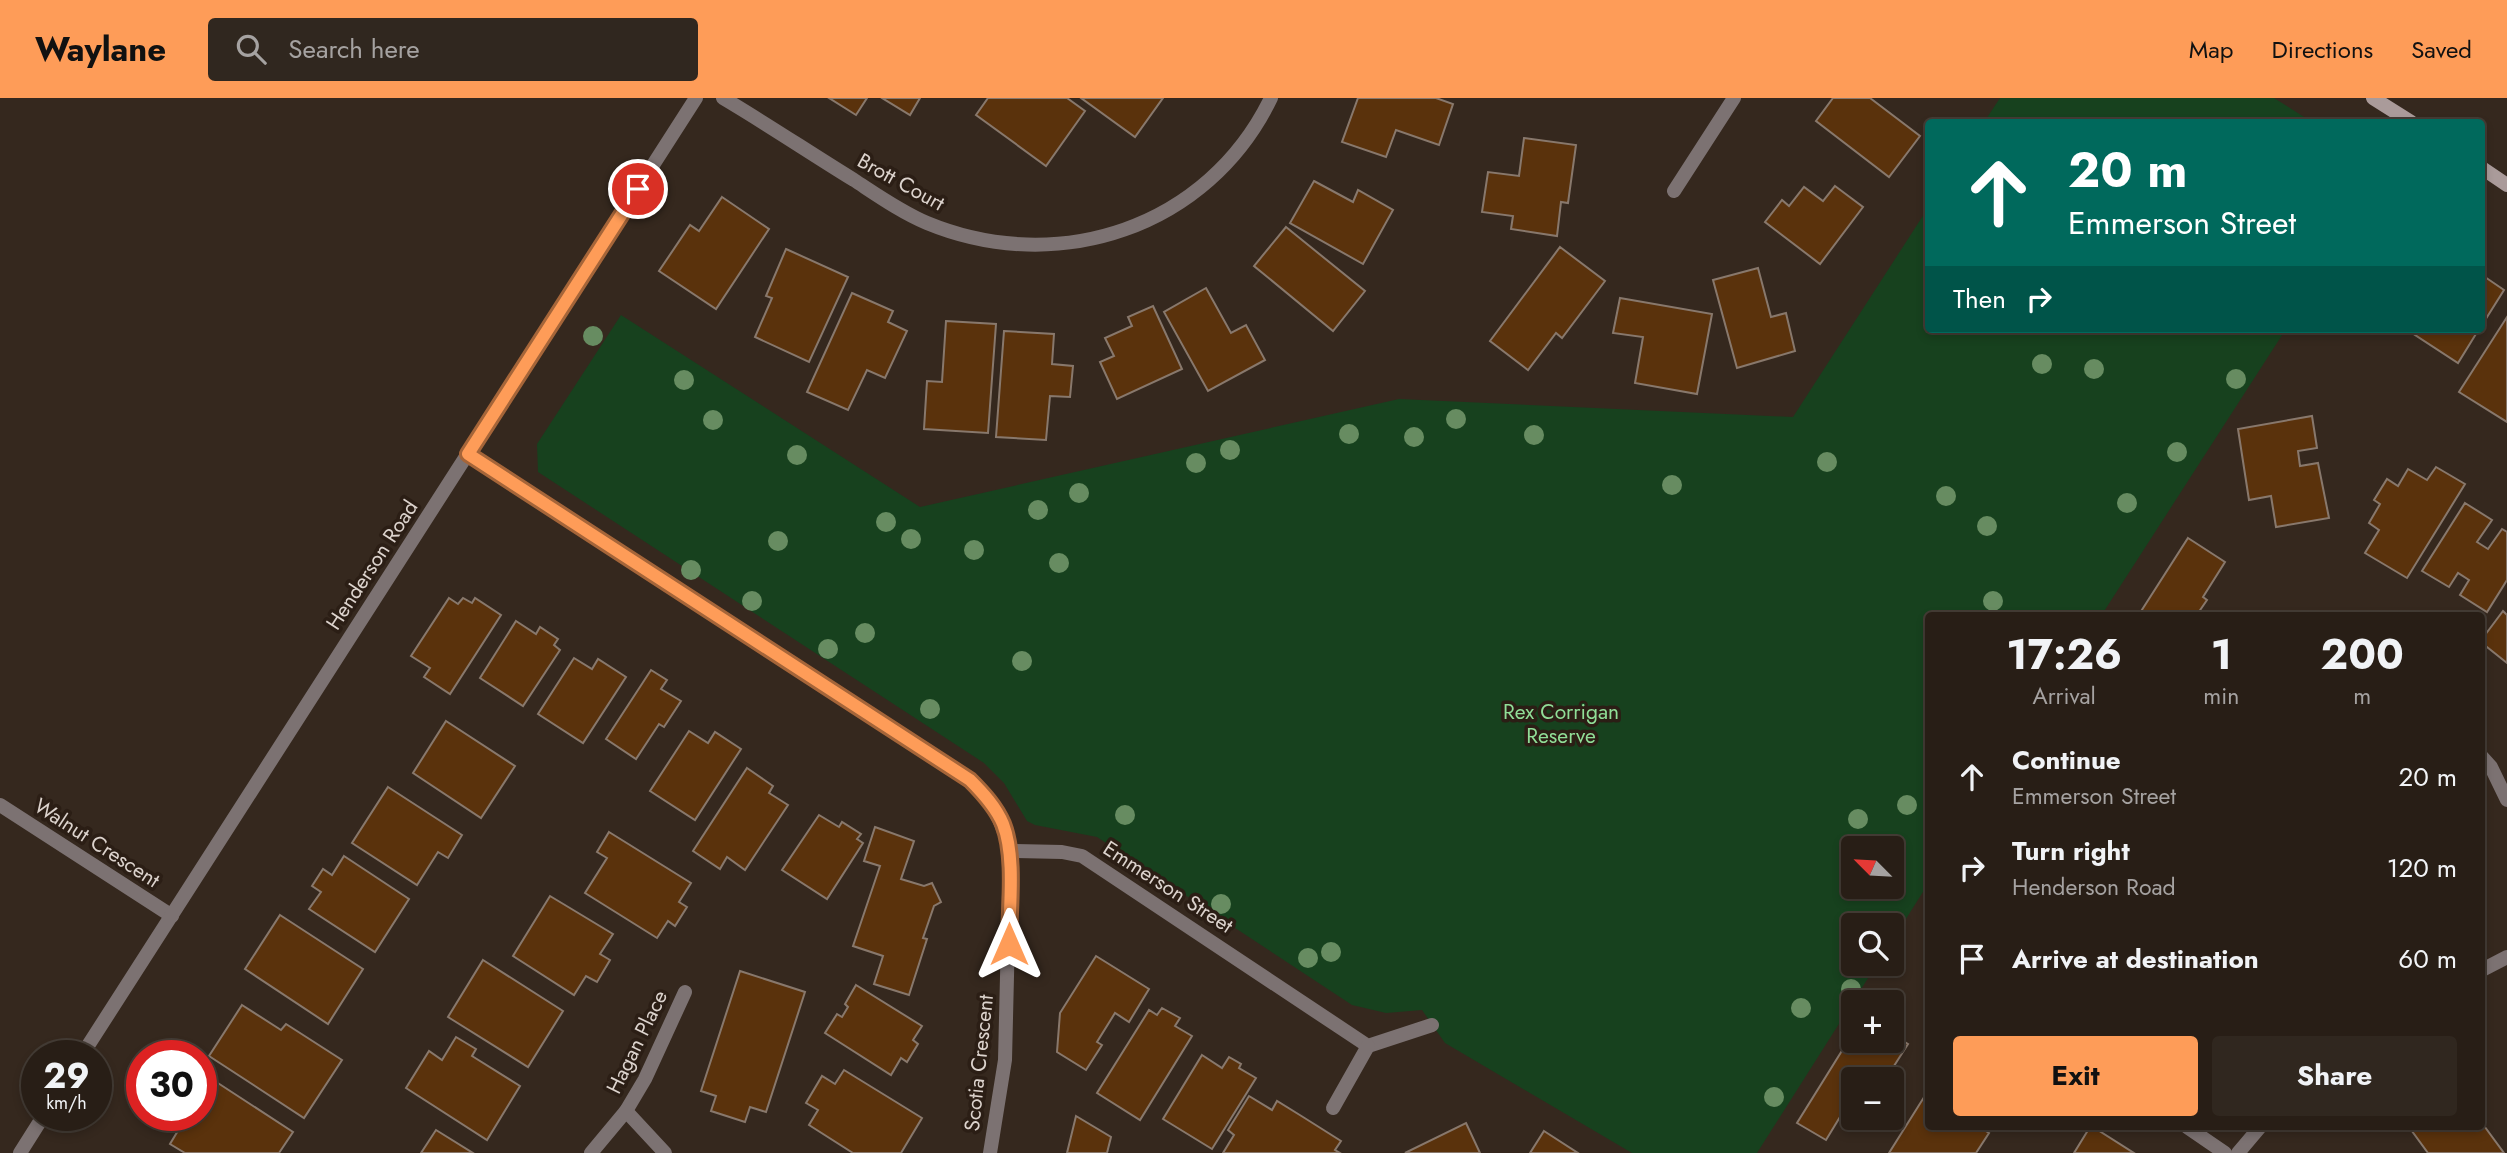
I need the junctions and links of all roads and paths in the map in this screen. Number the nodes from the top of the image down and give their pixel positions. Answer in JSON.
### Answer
{"nodes":[{"id":1,"x":696,"y":98,"type":"edge"},
{"id":2,"x":723,"y":98,"type":"edge"},
{"id":3,"x":1271,"y":98,"type":"edge"},
{"id":4,"x":1734,"y":98,"type":"edge"},
{"id":5,"x":2373,"y":98,"type":"edge"},
{"id":6,"x":2406,"y":119,"type":"edge"},
{"id":7,"x":2485,"y":170,"type":"edge"},
{"id":8,"x":2507,"y":185,"type":"edge"},
{"id":9,"x":1674,"y":191,"type":"dead end"},
{"id":10,"x":468,"y":454,"type":"junction"},
{"id":11,"x":2485,"y":760,"type":"edge"},
{"id":12,"x":2507,"y":800,"type":"edge"},
{"id":13,"x":0,"y":805,"type":"edge"},
{"id":14,"x":1010,"y":851,"type":"junction"},
{"id":15,"x":172,"y":916,"type":"junction"},
{"id":16,"x":2507,"y":957,"type":"edge"},
{"id":17,"x":2485,"y":968,"type":"edge"},
{"id":18,"x":685,"y":992,"type":"dead end"},
{"id":19,"x":1432,"y":1025,"type":"dead end"},
{"id":20,"x":92,"y":1040,"type":"edge"},
{"id":21,"x":1368,"y":1046,"type":"junction"},
{"id":22,"x":1333,"y":1108,"type":"dead end"},
{"id":23,"x":626,"y":1111,"type":"junction"},
{"id":24,"x":2191,"y":1130,"type":"edge"},
{"id":25,"x":2257,"y":1130,"type":"edge"},
{"id":26,"x":34,"y":1131,"type":"edge"},
{"id":27,"x":20,"y":1153,"type":"edge"},
{"id":28,"x":591,"y":1153,"type":"edge"},
{"id":29,"x":665,"y":1153,"type":"edge"},
{"id":30,"x":990,"y":1153,"type":"edge"},
{"id":31,"x":2225,"y":1153,"type":"edge"},
{"id":32,"x":2238,"y":1153,"type":"edge"}],
"edges":[{"from":1,"to":10,"type":"street","name":"Henderson Road"},
{"from":2,"to":3,"type":"street","name":"Brott Court"},
{"from":4,"to":9,"type":"street"},
{"from":5,"to":6,"type":"main road"},
{"from":7,"to":8,"type":"main road"},
{"from":10,"to":14,"type":"street"},
{"from":10,"to":15,"type":"street","name":"Henderson Road"},
{"from":11,"to":12,"type":"street"},
{"from":13,"to":15,"type":"street","name":"Walnut Crescent"},
{"from":14,"to":21,"type":"street","name":"Emmerson Street"},
{"from":14,"to":30,"type":"street","name":"Scotia Crescent"},
{"from":15,"to":20,"type":"street","name":"Henderson Road"},
{"from":16,"to":17,"type":"street"},
{"from":18,"to":23,"type":"street","name":"Hagan Place"},
{"from":19,"to":21,"type":"street"},
{"from":21,"to":22,"type":"street"},
{"from":23,"to":28,"type":"street","name":"Hagan Place"},
{"from":23,"to":29,"type":"street","name":"Hagan Place"},
{"from":24,"to":31,"type":"street"},
{"from":25,"to":32,"type":"street"},
{"from":26,"to":27,"type":"street"}]}
